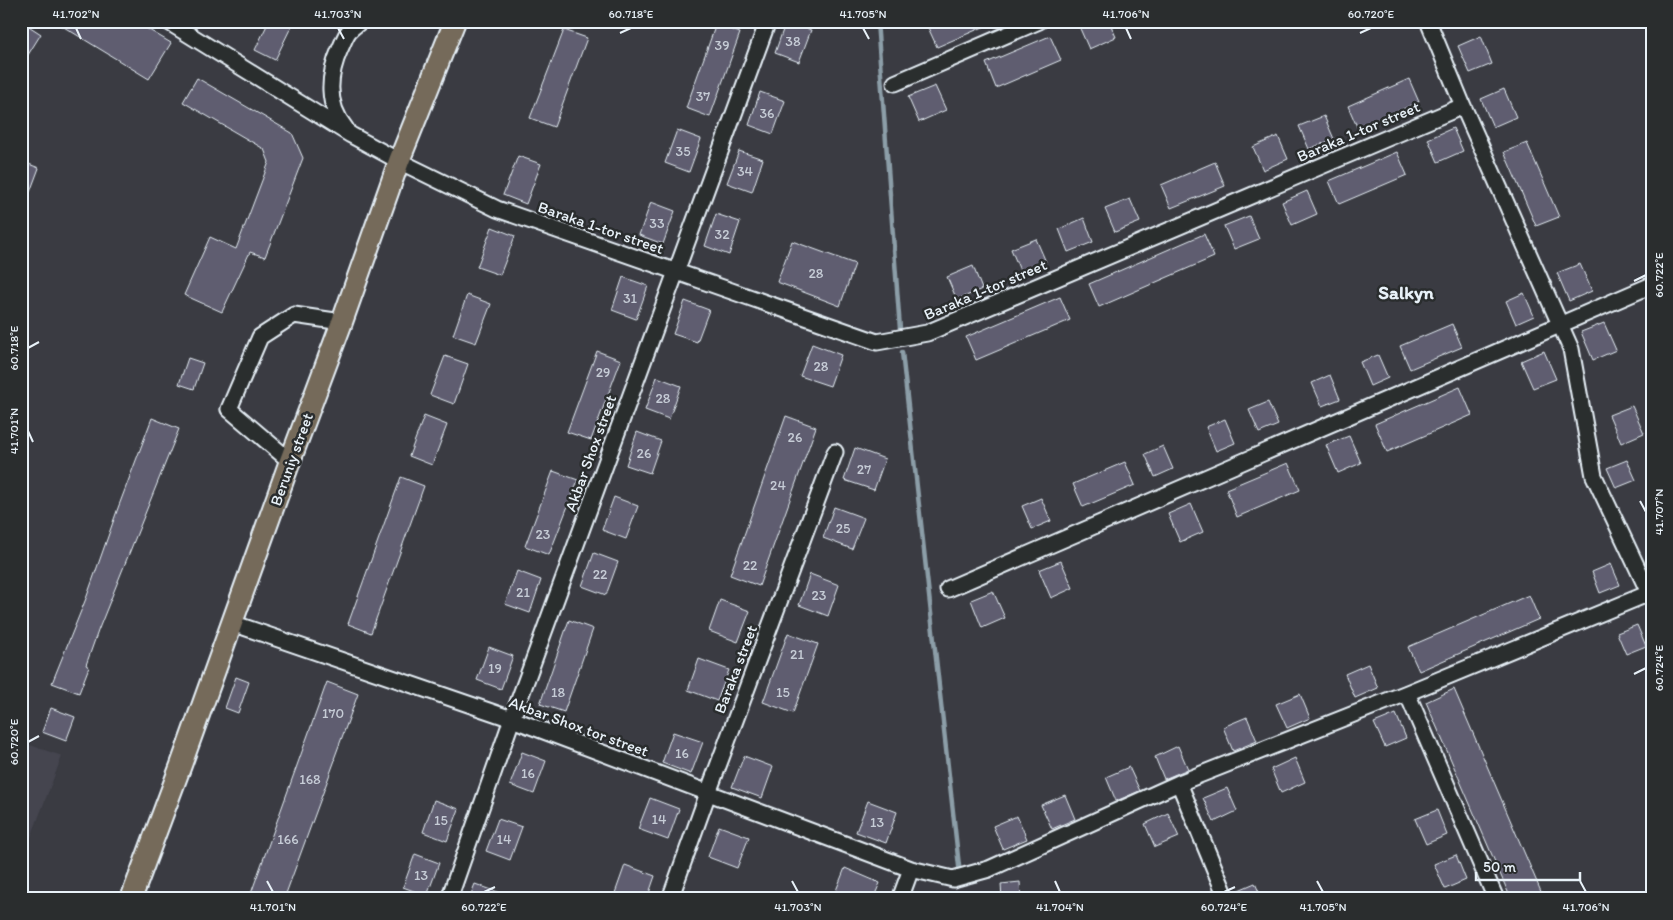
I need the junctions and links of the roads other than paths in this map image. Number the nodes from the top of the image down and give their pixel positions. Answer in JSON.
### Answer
{"nodes":[{"id":1,"x":167,"y":21,"type":"edge"},
{"id":2,"x":361,"y":21,"type":"edge"},
{"id":3,"x":768,"y":21,"type":"edge"},
{"id":4,"x":1039,"y":21,"type":"edge"},
{"id":5,"x":1428,"y":21,"type":"edge"},
{"id":6,"x":452,"y":22,"type":"edge"},
{"id":7,"x":895,"y":83,"type":"dead end"},
{"id":8,"x":1463,"y":106,"type":"junction"},
{"id":9,"x":351,"y":135,"type":"junction"},
{"id":10,"x":399,"y":162,"type":"junction"},
{"id":11,"x":675,"y":271,"type":"junction"},
{"id":12,"x":1652,"y":285,"type":"edge"},
{"id":13,"x":342,"y":322,"type":"junction"},
{"id":14,"x":1560,"y":324,"type":"junction"},
{"id":15,"x":835,"y":452,"type":"dead end"},
{"id":16,"x":290,"y":461,"type":"junction"},
{"id":17,"x":948,"y":589,"type":"dead end"},
{"id":18,"x":1651,"y":595,"type":"edge"},
{"id":19,"x":232,"y":623,"type":"junction"},
{"id":20,"x":1407,"y":693,"type":"junction"},
{"id":21,"x":512,"y":719,"type":"junction"},
{"id":22,"x":1180,"y":783,"type":"junction"},
{"id":23,"x":708,"y":793,"type":"junction"},
{"id":24,"x":911,"y":869,"type":"junction"},
{"id":25,"x":131,"y":899,"type":"edge"},
{"id":26,"x":449,"y":899,"type":"edge"},
{"id":27,"x":670,"y":899,"type":"edge"},
{"id":28,"x":900,"y":899,"type":"edge"},
{"id":29,"x":1227,"y":899,"type":"edge"},
{"id":30,"x":1496,"y":899,"type":"edge"}],
"edges":[{"from":1,"to":9,"type":"street","name":"Baraka 1-tor street"},
{"from":2,"to":9,"type":"street"},
{"from":3,"to":11,"type":"street","name":"Akbar Shox street"},
{"from":4,"to":7,"type":"street"},
{"from":5,"to":8,"type":"street"},
{"from":6,"to":10,"type":"main road","name":"Beruniy street"},
{"from":8,"to":11,"type":"street","name":"Baraka 1-tor street"},
{"from":8,"to":14,"type":"street"},
{"from":9,"to":10,"type":"street","name":"Baraka 1-tor street"},
{"from":10,"to":11,"type":"street","name":"Baraka 1-tor street"},
{"from":10,"to":13,"type":"main road","name":"Beruniy street"},
{"from":11,"to":21,"type":"street","name":"Akbar Shox street"},
{"from":12,"to":14,"type":"street"},
{"from":13,"to":16,"type":"main road","name":"Beruniy street"},
{"from":13,"to":16,"type":"street"},
{"from":14,"to":17,"type":"street"},
{"from":14,"to":18,"type":"street"},
{"from":15,"to":23,"type":"street","name":"Baraka street"},
{"from":16,"to":19,"type":"main road","name":"Beruniy street"},
{"from":18,"to":20,"type":"street","name":"Akbar Shox tor street"},
{"from":19,"to":21,"type":"street","name":"Akbar Shox tor street"},
{"from":19,"to":25,"type":"main road","name":"Beruniy street"},
{"from":20,"to":22,"type":"street","name":"Akbar Shox tor street"},
{"from":20,"to":30,"type":"street"},
{"from":21,"to":23,"type":"street","name":"Akbar Shox tor street"},
{"from":21,"to":26,"type":"street","name":"Akbar Shox street"},
{"from":22,"to":24,"type":"street","name":"Akbar Shox tor street"},
{"from":22,"to":29,"type":"street"},
{"from":23,"to":24,"type":"street","name":"Akbar Shox tor street"},
{"from":23,"to":27,"type":"street","name":"Baraka street"},
{"from":24,"to":28,"type":"street"}]}
